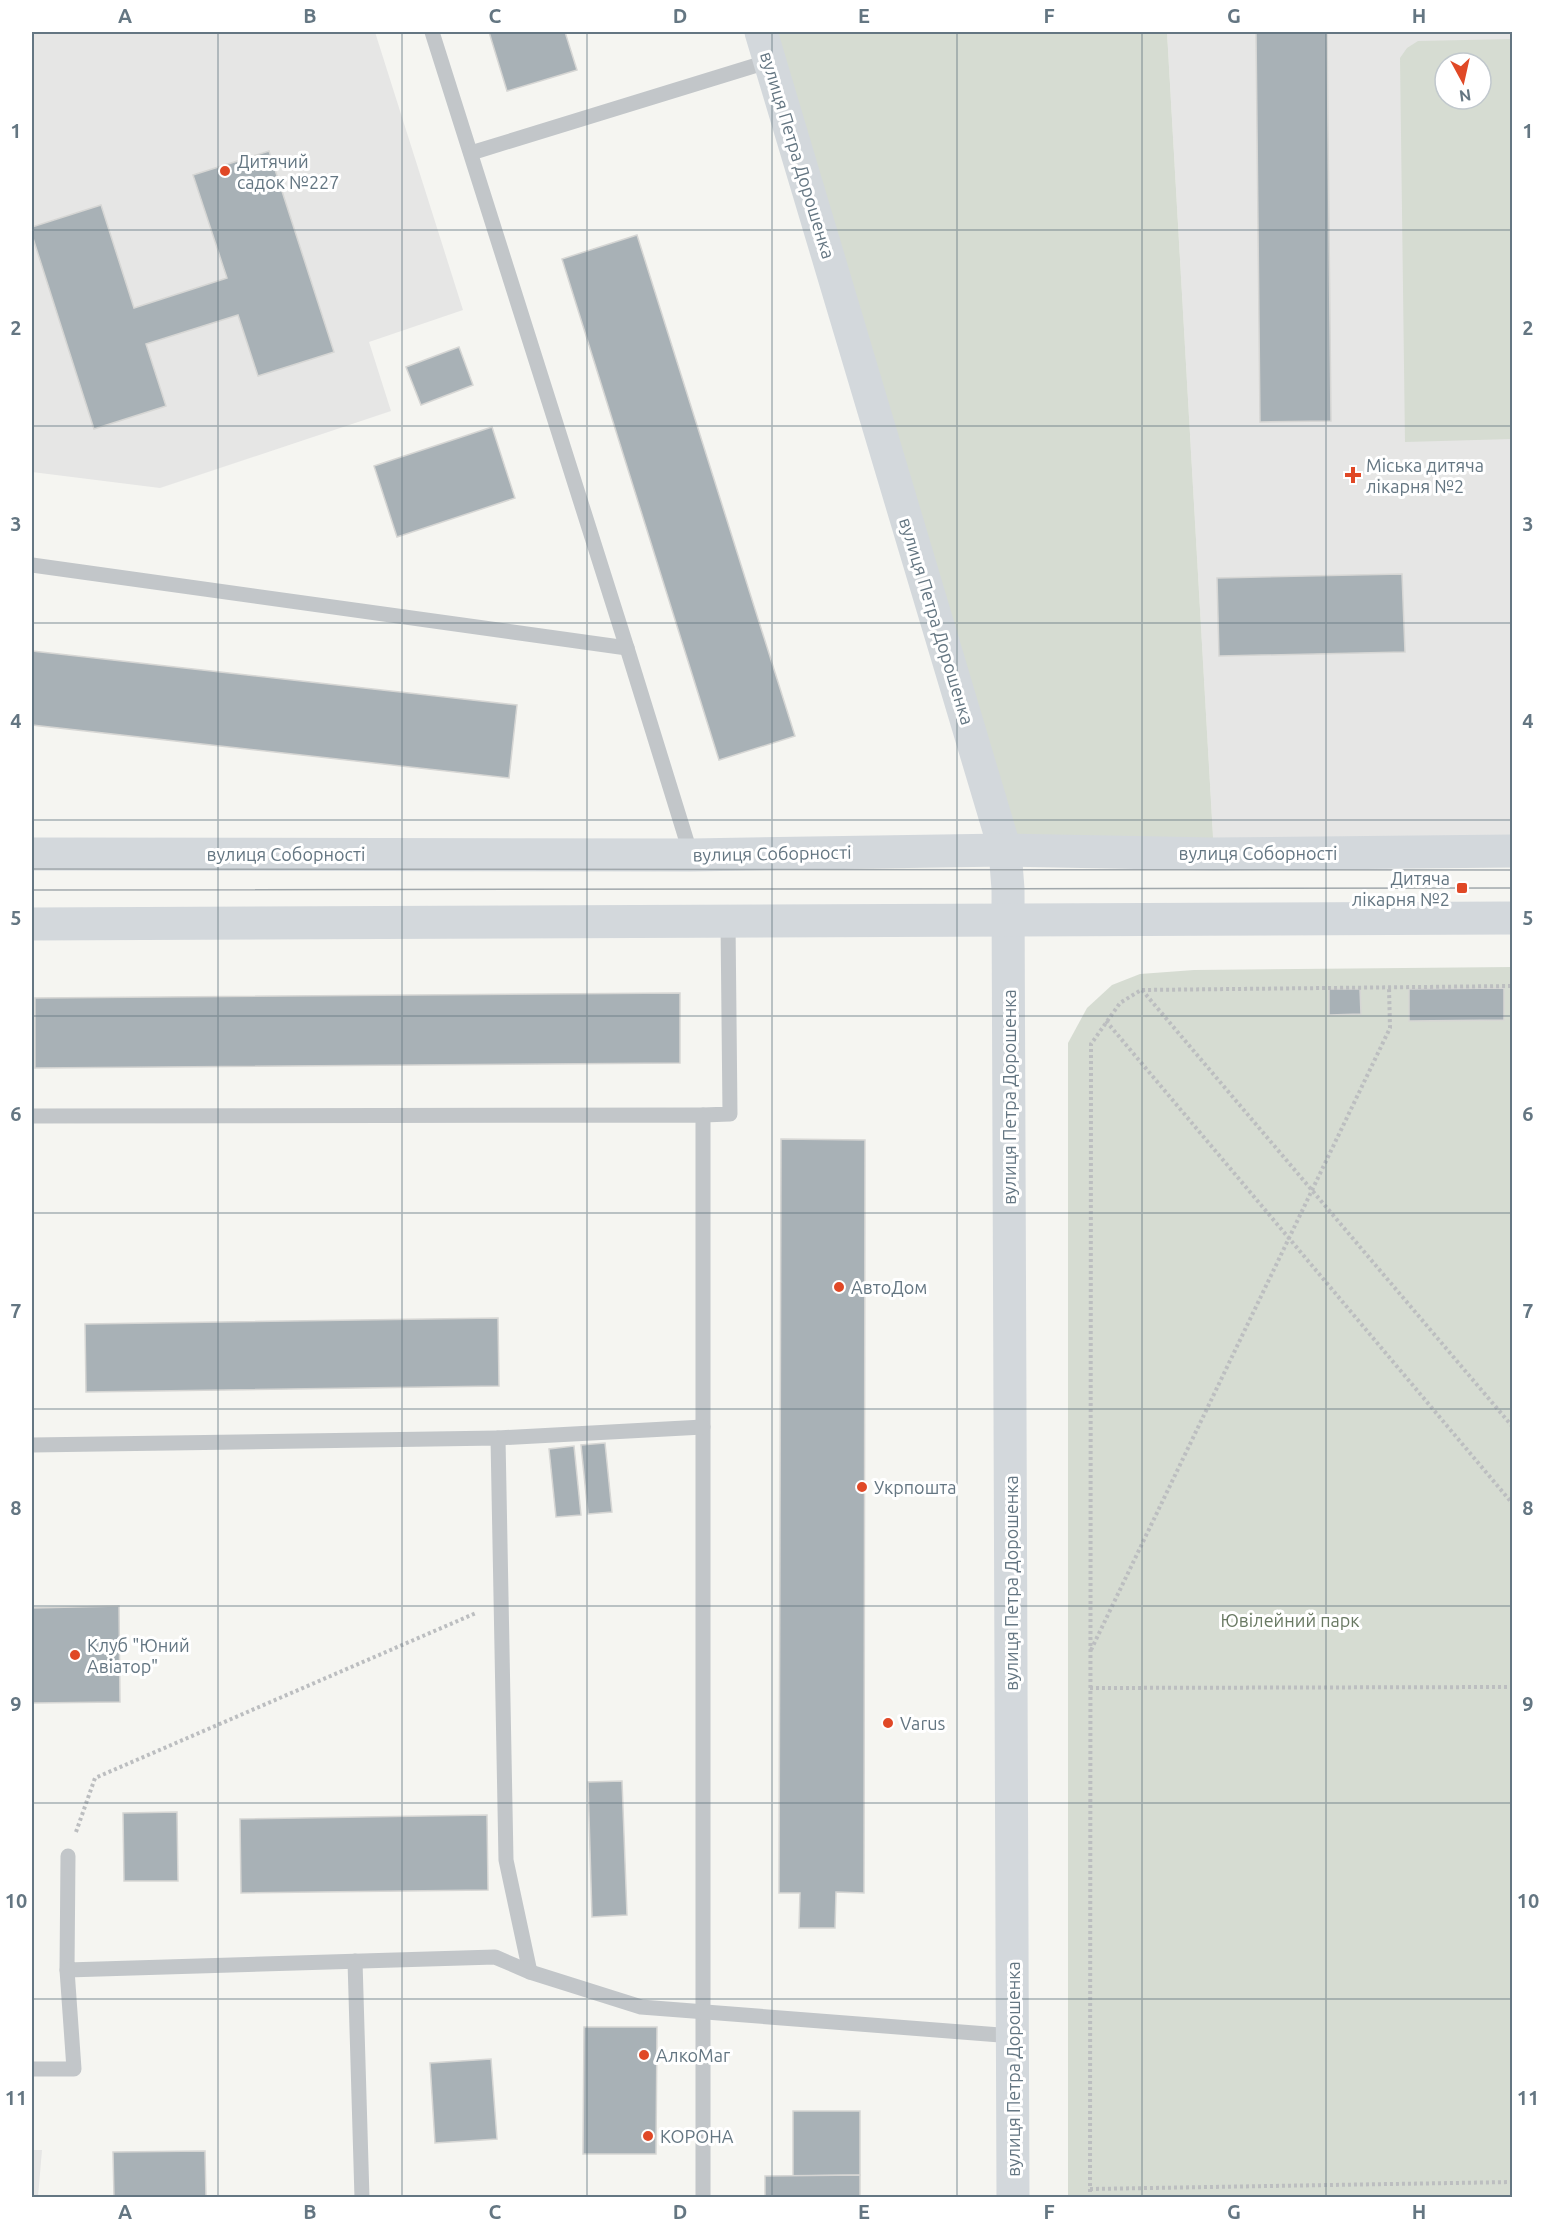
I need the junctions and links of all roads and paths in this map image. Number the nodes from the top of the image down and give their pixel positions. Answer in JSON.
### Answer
{"nodes":[{"id":1,"x":432,"y":32,"type":"edge"},
{"id":2,"x":765,"y":46,"type":"edge"},
{"id":3,"x":471,"y":153,"type":"junction"},
{"id":4,"x":32,"y":565,"type":"edge"},
{"id":5,"x":627,"y":648,"type":"junction"},
{"id":6,"x":1005,"y":850,"type":"junction"},
{"id":7,"x":1512,"y":851,"type":"edge"},
{"id":8,"x":32,"y":854,"type":"edge"},
{"id":9,"x":691,"y":855,"type":"junction"},
{"id":10,"x":1512,"y":918,"type":"edge"},
{"id":11,"x":1008,"y":920,"type":"junction"},
{"id":12,"x":728,"y":921,"type":"junction"},
{"id":13,"x":32,"y":924,"type":"edge"},
{"id":14,"x":1512,"y":986,"type":"edge"},
{"id":15,"x":1389,"y":987,"type":"junction"},
{"id":16,"x":1141,"y":990,"type":"junction"},
{"id":17,"x":1106,"y":1021,"type":"junction"},
{"id":18,"x":703,"y":1115,"type":"junction"},
{"id":19,"x":32,"y":1116,"type":"edge"},
{"id":20,"x":1312,"y":1191,"type":"junction"},
{"id":21,"x":1289,"y":1239,"type":"junction"},
{"id":22,"x":1512,"y":1426,"type":"edge"},
{"id":23,"x":703,"y":1427,"type":"junction"},
{"id":24,"x":498,"y":1438,"type":"junction"},
{"id":25,"x":32,"y":1445,"type":"edge"},
{"id":26,"x":1512,"y":1503,"type":"edge"},
{"id":27,"x":501,"y":1602,"type":"junction"},
{"id":28,"x":1090,"y":1651,"type":"junction"},
{"id":29,"x":1512,"y":1687,"type":"edge"},
{"id":30,"x":1090,"y":1688,"type":"junction"},
{"id":31,"x":68,"y":1856,"type":"joint"},
{"id":32,"x":355,"y":1960,"type":"junction"},
{"id":33,"x":67,"y":1970,"type":"junction"},
{"id":34,"x":530,"y":1972,"type":"junction"},
{"id":35,"x":703,"y":2011,"type":"junction"},
{"id":36,"x":1013,"y":2036,"type":"junction"},
{"id":37,"x":32,"y":2069,"type":"edge"},
{"id":38,"x":1512,"y":2182,"type":"edge"},
{"id":39,"x":1090,"y":2189,"type":"junction"},
{"id":40,"x":362,"y":2198,"type":"edge"},
{"id":41,"x":703,"y":2198,"type":"edge"},
{"id":42,"x":1013,"y":2198,"type":"edge"},
{"id":43,"x":1090,"y":2198,"type":"edge"}],
"edges":[{"from":1,"to":3,"type":"lane"},
{"from":2,"to":3,"type":"lane"},
{"from":2,"to":6,"type":"main road","name":"вулиця Петра Дорошенка"},
{"from":3,"to":5,"type":"lane"},
{"from":4,"to":5,"type":"lane"},
{"from":5,"to":9,"type":"lane"},
{"from":6,"to":7,"type":"main road","name":"вулиця Соборності"},
{"from":6,"to":9,"type":"main road","name":"вулиця Соборності"},
{"from":6,"to":11,"type":"main road","name":"вулиця Петра Дорошенка"},
{"from":8,"to":9,"type":"main road","name":"вулиця Соборності"},
{"from":10,"to":11,"type":"main road"},
{"from":11,"to":12,"type":"main road"},
{"from":11,"to":36,"type":"main road","name":"вулиця Петра Дорошенка"},
{"from":12,"to":13,"type":"main road"},
{"from":12,"to":18,"type":"lane"},
{"from":14,"to":15,"type":"path"},
{"from":15,"to":16,"type":"path"},
{"from":15,"to":20,"type":"path"},
{"from":16,"to":17,"type":"path"},
{"from":16,"to":20,"type":"path"},
{"from":17,"to":21,"type":"path"},
{"from":17,"to":28,"type":"path"},
{"from":18,"to":19,"type":"lane"},
{"from":18,"to":23,"type":"lane"},
{"from":20,"to":21,"type":"path"},
{"from":20,"to":22,"type":"path"},
{"from":21,"to":26,"type":"path"},
{"from":21,"to":28,"type":"path"},
{"from":23,"to":24,"type":"lane"},
{"from":23,"to":35,"type":"lane"},
{"from":24,"to":25,"type":"lane"},
{"from":24,"to":27,"type":"lane"},
{"from":27,"to":31,"type":"path"},
{"from":27,"to":34,"type":"lane"},
{"from":28,"to":30,"type":"path"},
{"from":29,"to":30,"type":"path"},
{"from":30,"to":39,"type":"path"},
{"from":31,"to":33,"type":"lane"},
{"from":32,"to":33,"type":"lane"},
{"from":32,"to":34,"type":"lane"},
{"from":32,"to":40,"type":"lane"},
{"from":33,"to":37,"type":"lane"},
{"from":34,"to":35,"type":"lane"},
{"from":35,"to":36,"type":"lane"},
{"from":35,"to":41,"type":"lane"},
{"from":36,"to":42,"type":"main road","name":"вулиця Петра Дорошенка"},
{"from":38,"to":39,"type":"path"},
{"from":39,"to":43,"type":"path"}]}
